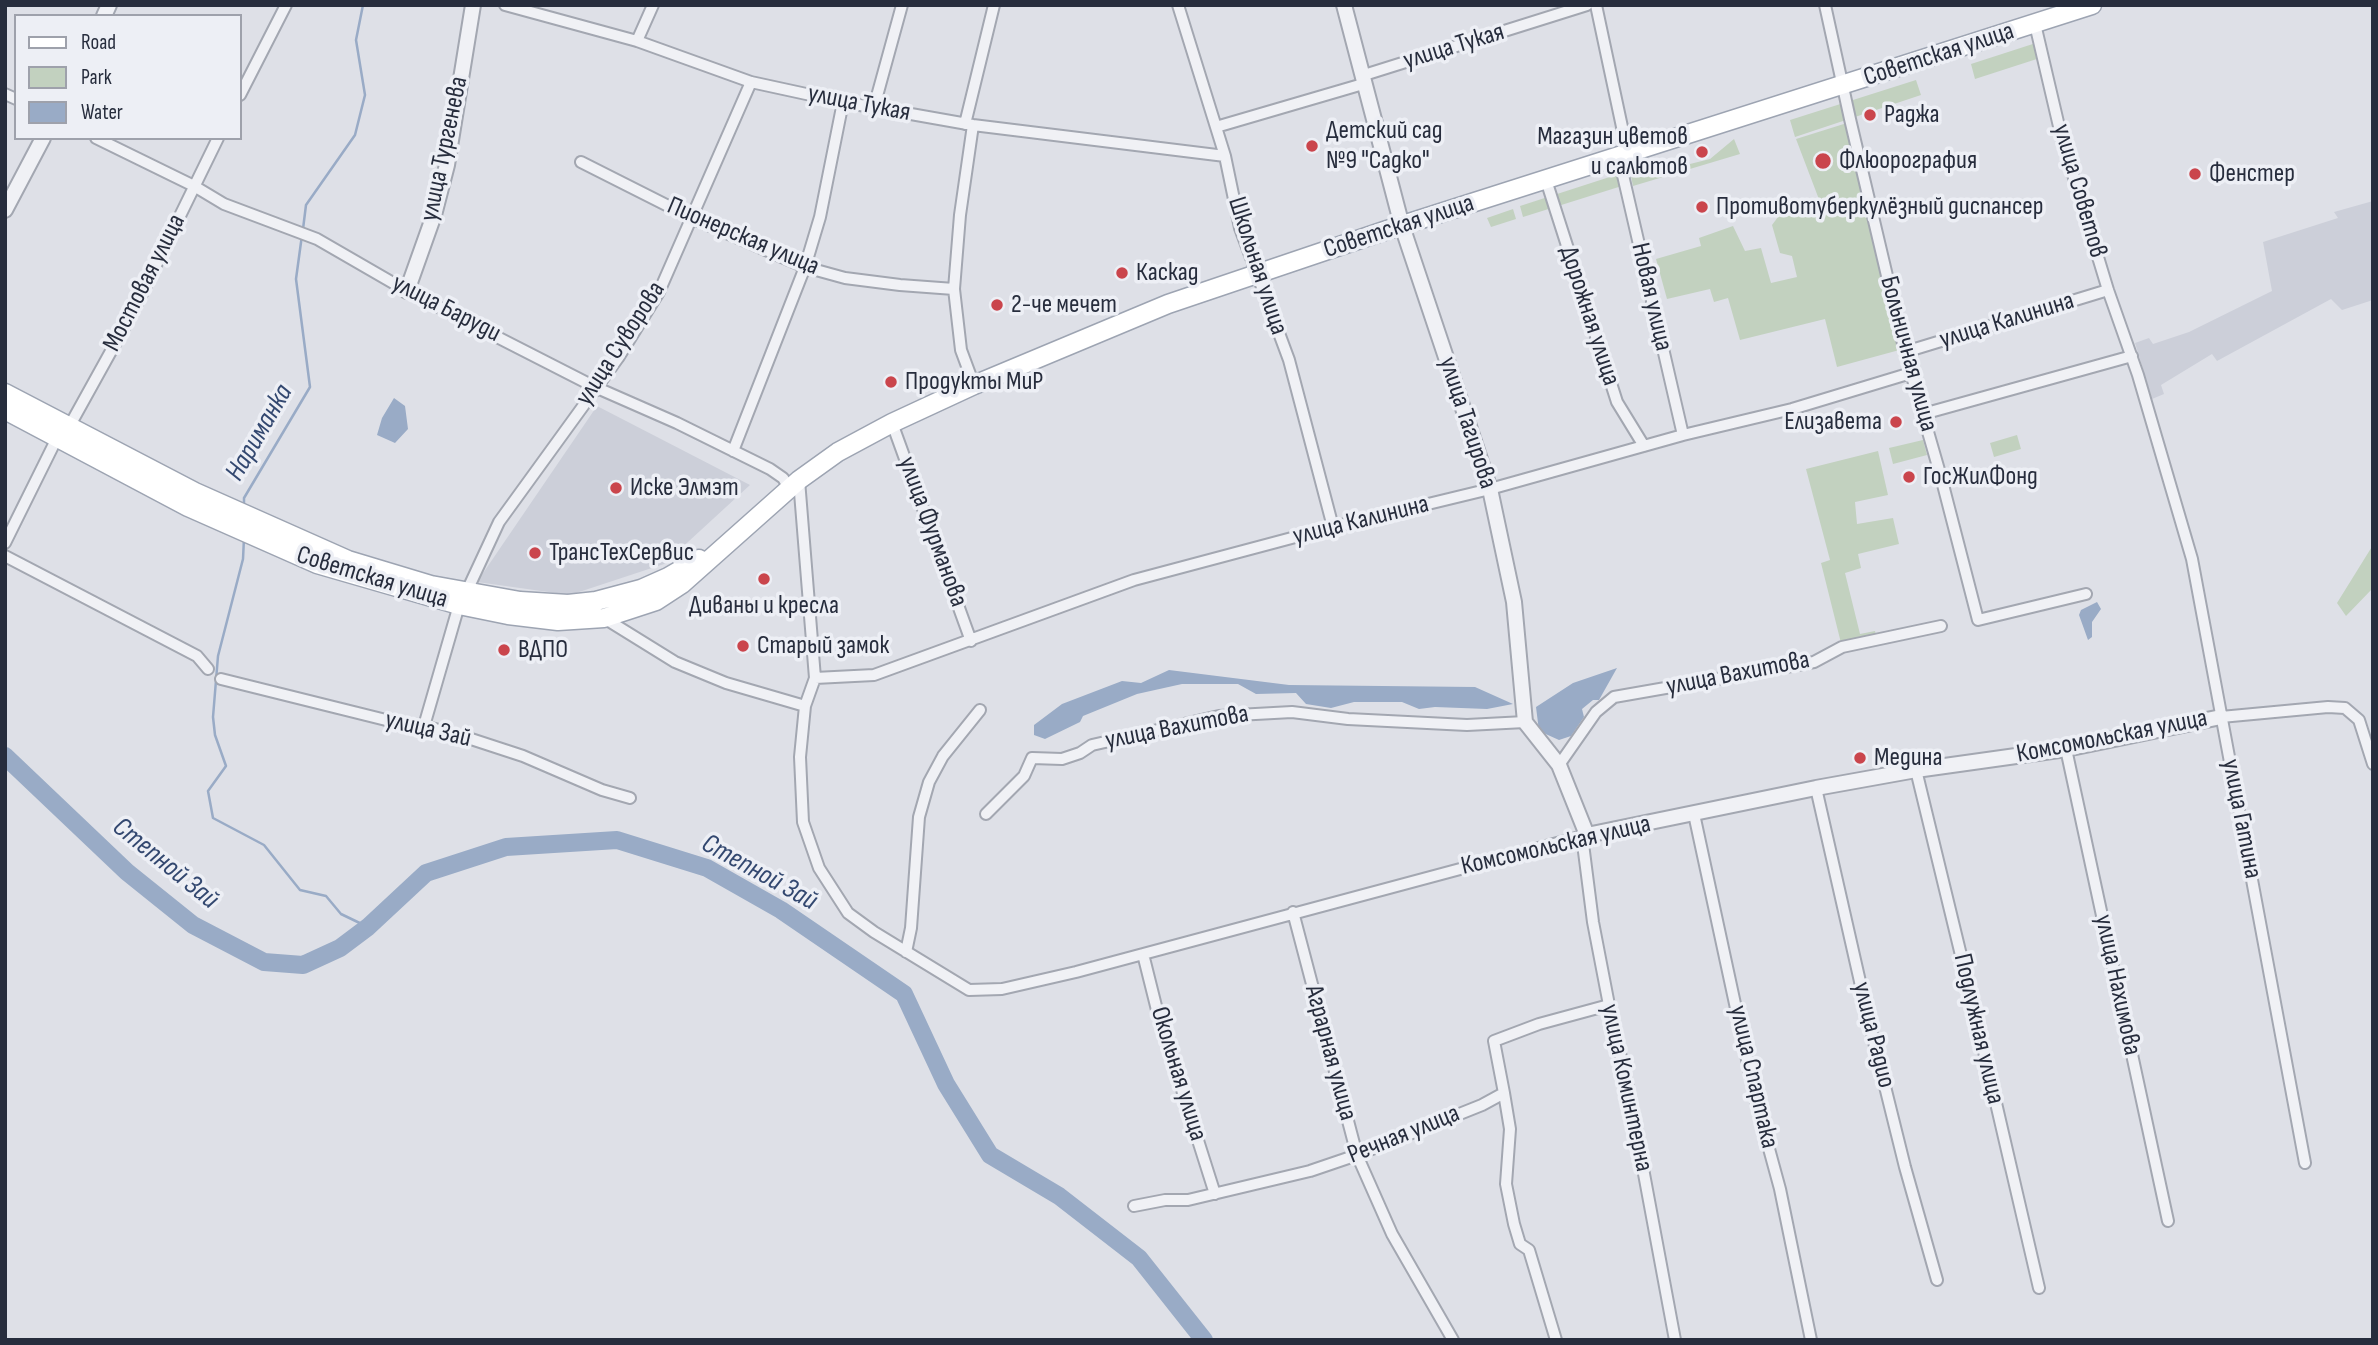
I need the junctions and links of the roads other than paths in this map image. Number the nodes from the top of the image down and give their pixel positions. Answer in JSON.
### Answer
{"nodes":[{"id":1,"x":286,"y":5,"type":"edge"},
{"id":2,"x":473,"y":5,"type":"edge"},
{"id":3,"x":505,"y":5,"type":"edge"},
{"id":4,"x":653,"y":5,"type":"edge"},
{"id":5,"x":902,"y":5,"type":"edge"},
{"id":6,"x":994,"y":5,"type":"edge"},
{"id":7,"x":1178,"y":5,"type":"edge"},
{"id":8,"x":1344,"y":5,"type":"edge"},
{"id":9,"x":1587,"y":5,"type":"edge"},
{"id":10,"x":1596,"y":5,"type":"edge"},
{"id":11,"x":1825,"y":5,"type":"edge"},
{"id":12,"x":2092,"y":5,"type":"edge"},
{"id":13,"x":2035,"y":24,"type":"junction"},
{"id":14,"x":637,"y":41,"type":"junction"},
{"id":15,"x":1362,"y":80,"type":"junction"},
{"id":16,"x":751,"y":82,"type":"junction"},
{"id":17,"x":1842,"y":86,"type":"junction"},
{"id":18,"x":242,"y":92,"type":"edge"},
{"id":19,"x":843,"y":103,"type":"junction"},
{"id":20,"x":874,"y":107,"type":"junction"},
{"id":21,"x":969,"y":124,"type":"junction"},
{"id":22,"x":1216,"y":127,"type":"junction"},
{"id":23,"x":42,"y":140,"type":"edge"},
{"id":24,"x":100,"y":140,"type":"edge"},
{"id":25,"x":217,"y":140,"type":"edge"},
{"id":26,"x":1224,"y":156,"type":"junction"},
{"id":27,"x":1623,"y":156,"type":"junction"},
{"id":28,"x":581,"y":162,"type":"dead end"},
{"id":29,"x":1546,"y":180,"type":"junction"},
{"id":30,"x":194,"y":186,"type":"junction"},
{"id":31,"x":5,"y":210,"type":"edge"},
{"id":32,"x":692,"y":218,"type":"junction"},
{"id":33,"x":1402,"y":226,"type":"junction"},
{"id":34,"x":805,"y":267,"type":"junction"},
{"id":35,"x":1257,"y":273,"type":"junction"},
{"id":36,"x":954,"y":289,"type":"junction"},
{"id":37,"x":2108,"y":290,"type":"junction"},
{"id":38,"x":407,"y":291,"type":"junction"},
{"id":39,"x":1905,"y":352,"type":"junction"},
{"id":40,"x":2132,"y":356,"type":"junction"},
{"id":41,"x":1911,"y":373,"type":"junction"},
{"id":42,"x":974,"y":385,"type":"junction"},
{"id":43,"x":595,"y":387,"type":"junction"},
{"id":44,"x":5,"y":393,"type":"edge"},
{"id":45,"x":5,"y":410,"type":"edge"},
{"id":46,"x":1923,"y":414,"type":"junction"},
{"id":47,"x":892,"y":423,"type":"junction"},
{"id":48,"x":63,"y":433,"type":"junction"},
{"id":49,"x":1683,"y":435,"type":"junction"},
{"id":50,"x":1644,"y":446,"type":"junction"},
{"id":51,"x":733,"y":451,"type":"junction"},
{"id":52,"x":795,"y":485,"type":"junction"},
{"id":53,"x":1490,"y":489,"type":"junction"},
{"id":54,"x":1333,"y":527,"type":"junction"},
{"id":55,"x":743,"y":530,"type":"junction"},
{"id":56,"x":5,"y":543,"type":"edge"},
{"id":57,"x":5,"y":556,"type":"edge"},
{"id":58,"x":2086,"y":594,"type":"dead end"},
{"id":59,"x":462,"y":599,"type":"junction"},
{"id":60,"x":604,"y":618,"type":"junction"},
{"id":61,"x":1941,"y":626,"type":"dead end"},
{"id":62,"x":971,"y":641,"type":"junction"},
{"id":63,"x":208,"y":669,"type":"dead end"},
{"id":64,"x":815,"y":678,"type":"junction"},
{"id":65,"x":221,"y":679,"type":"dead end"},
{"id":66,"x":805,"y":706,"type":"junction"},
{"id":67,"x":980,"y":710,"type":"dead end"},
{"id":68,"x":2221,"y":717,"type":"junction"},
{"id":69,"x":1525,"y":722,"type":"junction"},
{"id":70,"x":424,"y":726,"type":"junction"},
{"id":71,"x":2066,"y":748,"type":"junction"},
{"id":72,"x":2373,"y":764,"type":"edge"},
{"id":73,"x":1559,"y":765,"type":"junction"},
{"id":74,"x":1916,"y":770,"type":"junction"},
{"id":75,"x":1816,"y":789,"type":"junction"},
{"id":76,"x":630,"y":798,"type":"dead end"},
{"id":77,"x":986,"y":814,"type":"dead end"},
{"id":78,"x":1694,"y":814,"type":"junction"},
{"id":79,"x":1584,"y":835,"type":"junction"},
{"id":80,"x":1293,"y":912,"type":"junction"},
{"id":81,"x":906,"y":952,"type":"junction"},
{"id":82,"x":1143,"y":954,"type":"junction"},
{"id":83,"x":1609,"y":1005,"type":"junction"},
{"id":84,"x":1504,"y":1093,"type":"junction"},
{"id":85,"x":1357,"y":1155,"type":"junction"},
{"id":86,"x":2305,"y":1163,"type":"dead end"},
{"id":87,"x":1215,"y":1194,"type":"junction"},
{"id":88,"x":1134,"y":1206,"type":"dead end"},
{"id":89,"x":2168,"y":1221,"type":"dead end"},
{"id":90,"x":1937,"y":1280,"type":"dead end"},
{"id":91,"x":2039,"y":1288,"type":"dead end"},
{"id":92,"x":1452,"y":1340,"type":"edge"},
{"id":93,"x":1556,"y":1340,"type":"edge"},
{"id":94,"x":1675,"y":1340,"type":"edge"},
{"id":95,"x":1811,"y":1340,"type":"edge"}],
"edges":[{"from":1,"to":18,"type":"street"},
{"from":2,"to":38,"type":"street","name":"улица Тургенева"},
{"from":3,"to":14,"type":"street","name":"улица Тукая"},
{"from":4,"to":14,"type":"street"},
{"from":5,"to":20,"type":"street"},
{"from":6,"to":21,"type":"street"},
{"from":7,"to":22,"type":"street","name":"Школьная улица"},
{"from":8,"to":15,"type":"street","name":"улица Тагирова"},
{"from":9,"to":15,"type":"street","name":"улица Тукая"},
{"from":10,"to":27,"type":"street","name":"Новая улица"},
{"from":11,"to":17,"type":"street","name":"Больничная улица"},
{"from":12,"to":13,"type":"main road","name":"Советская улица"},
{"from":13,"to":17,"type":"main road","name":"Советская улица"},
{"from":13,"to":37,"type":"street","name":"улица Советов"},
{"from":14,"to":16,"type":"street","name":"улица Тукая"},
{"from":15,"to":22,"type":"street","name":"улица Тукая"},
{"from":15,"to":33,"type":"street","name":"улица Тагирова"},
{"from":16,"to":19,"type":"street","name":"улица Тукая"},
{"from":16,"to":32,"type":"street","name":"улица Суворова"},
{"from":17,"to":27,"type":"main road","name":"Советская улица"},
{"from":17,"to":39,"type":"street","name":"Больничная улица"},
{"from":19,"to":20,"type":"street","name":"улица Тукая"},
{"from":19,"to":34,"type":"street"},
{"from":20,"to":21,"type":"street","name":"улица Тукая"},
{"from":21,"to":26,"type":"street","name":"улица Тукая"},
{"from":21,"to":36,"type":"street"},
{"from":22,"to":26,"type":"street","name":"Школьная улица"},
{"from":23,"to":31,"type":"street"},
{"from":24,"to":30,"type":"street","name":"улица Баруди"},
{"from":25,"to":30,"type":"street","name":"Мостовая улица"},
{"from":26,"to":35,"type":"street","name":"Школьная улица"},
{"from":27,"to":29,"type":"main road","name":"Советская улица"},
{"from":27,"to":49,"type":"street","name":"Новая улица"},
{"from":28,"to":32,"type":"street","name":"Пионерская улица"},
{"from":29,"to":33,"type":"main road","name":"Советская улица"},
{"from":29,"to":50,"type":"street","name":"Дорожная улица"},
{"from":30,"to":38,"type":"street","name":"улица Баруди"},
{"from":30,"to":48,"type":"street","name":"Мостовая улица"},
{"from":32,"to":34,"type":"street","name":"Пионерская улица"},
{"from":32,"to":43,"type":"street","name":"улица Суворова"},
{"from":33,"to":35,"type":"main road","name":"Советская улица"},
{"from":33,"to":53,"type":"street","name":"улица Тагирова"},
{"from":34,"to":36,"type":"street","name":"Пионерская улица"},
{"from":34,"to":51,"type":"street"},
{"from":35,"to":42,"type":"main road","name":"Советская улица"},
{"from":35,"to":54,"type":"street","name":"Школьная улица"},
{"from":36,"to":42,"type":"street"},
{"from":37,"to":39,"type":"street","name":"улица Калинина"},
{"from":37,"to":40,"type":"street","name":"улица Советов"},
{"from":38,"to":43,"type":"street","name":"улица Баруди"},
{"from":39,"to":41,"type":"street","name":"Больничная улица"},
{"from":40,"to":46,"type":"street"},
{"from":40,"to":68,"type":"street","name":"улица Гатина"},
{"from":41,"to":46,"type":"street","name":"Больничная улица"},
{"from":41,"to":49,"type":"street","name":"улица Калинина"},
{"from":42,"to":47,"type":"main road","name":"Советская улица"},
{"from":43,"to":51,"type":"street","name":"улица Баруди"},
{"from":43,"to":59,"type":"street","name":"улица Суворова"},
{"from":44,"to":48,"type":"main road","name":"Советская улица"},
{"from":45,"to":48,"type":"main road","name":"Советская улица"},
{"from":46,"to":58,"type":"street","name":"Больничная улица"},
{"from":47,"to":52,"type":"main road","name":"Советская улица"},
{"from":47,"to":62,"type":"street","name":"улица Фурманова"},
{"from":48,"to":56,"type":"street","name":"Мостовая улица"},
{"from":48,"to":59,"type":"main road","name":"Советская улица"},
{"from":49,"to":50,"type":"street","name":"улица Калинина"},
{"from":50,"to":53,"type":"street","name":"улица Калинина"},
{"from":51,"to":52,"type":"street","name":"улица Баруди"},
{"from":52,"to":55,"type":"main road","name":"Советская улица"},
{"from":52,"to":64,"type":"street"},
{"from":53,"to":54,"type":"street","name":"улица Калинина"},
{"from":53,"to":69,"type":"street","name":"улица Тагирова"},
{"from":54,"to":62,"type":"street","name":"улица Калинина"},
{"from":55,"to":59,"type":"main road","name":"Советская улица"},
{"from":55,"to":60,"type":"main road","name":"Советская улица"},
{"from":57,"to":63,"type":"street"},
{"from":59,"to":60,"type":"main road","name":"Советская улица"},
{"from":59,"to":70,"type":"street","name":"улица Суворова"},
{"from":60,"to":66,"type":"street"},
{"from":61,"to":73,"type":"street","name":"улица Вахитова"},
{"from":62,"to":64,"type":"street","name":"улица Калинина"},
{"from":64,"to":66,"type":"street","name":"Комсомольская улица"},
{"from":65,"to":70,"type":"street","name":"улица Зай"},
{"from":66,"to":81,"type":"street","name":"Комсомольская улица"},
{"from":67,"to":81,"type":"street"},
{"from":68,"to":71,"type":"street","name":"Комсомольская улица"},
{"from":68,"to":72,"type":"street"},
{"from":68,"to":86,"type":"street","name":"улица Гатина"},
{"from":69,"to":73,"type":"street"},
{"from":69,"to":77,"type":"street","name":"улица Вахитова"},
{"from":70,"to":76,"type":"street","name":"улица Зай"},
{"from":71,"to":74,"type":"street","name":"Комсомольская улица"},
{"from":71,"to":89,"type":"street","name":"улица Нахимова"},
{"from":73,"to":79,"type":"street"},
{"from":74,"to":75,"type":"street","name":"Комсомольская улица"},
{"from":74,"to":91,"type":"street","name":"Подлужная улица"},
{"from":75,"to":78,"type":"street","name":"Комсомольская улица"},
{"from":75,"to":90,"type":"street","name":"улица Радио"},
{"from":78,"to":79,"type":"street","name":"Комсомольская улица"},
{"from":78,"to":95,"type":"street","name":"улица Спартака"},
{"from":79,"to":80,"type":"street","name":"Комсомольская улица"},
{"from":79,"to":83,"type":"street","name":"улица Коминтерна"},
{"from":80,"to":82,"type":"street","name":"Комсомольская улица"},
{"from":80,"to":85,"type":"street","name":"Аграрная улица"},
{"from":81,"to":82,"type":"street","name":"Комсомольская улица"},
{"from":82,"to":87,"type":"street","name":"Окольная улица"},
{"from":83,"to":84,"type":"street"},
{"from":83,"to":94,"type":"street","name":"улица Коминтерна"},
{"from":84,"to":85,"type":"street","name":"Речная улица"},
{"from":84,"to":93,"type":"street"},
{"from":85,"to":87,"type":"street","name":"Речная улица"},
{"from":85,"to":92,"type":"street","name":"Аграрная улица"},
{"from":87,"to":88,"type":"street","name":"Речная улица"}]}
